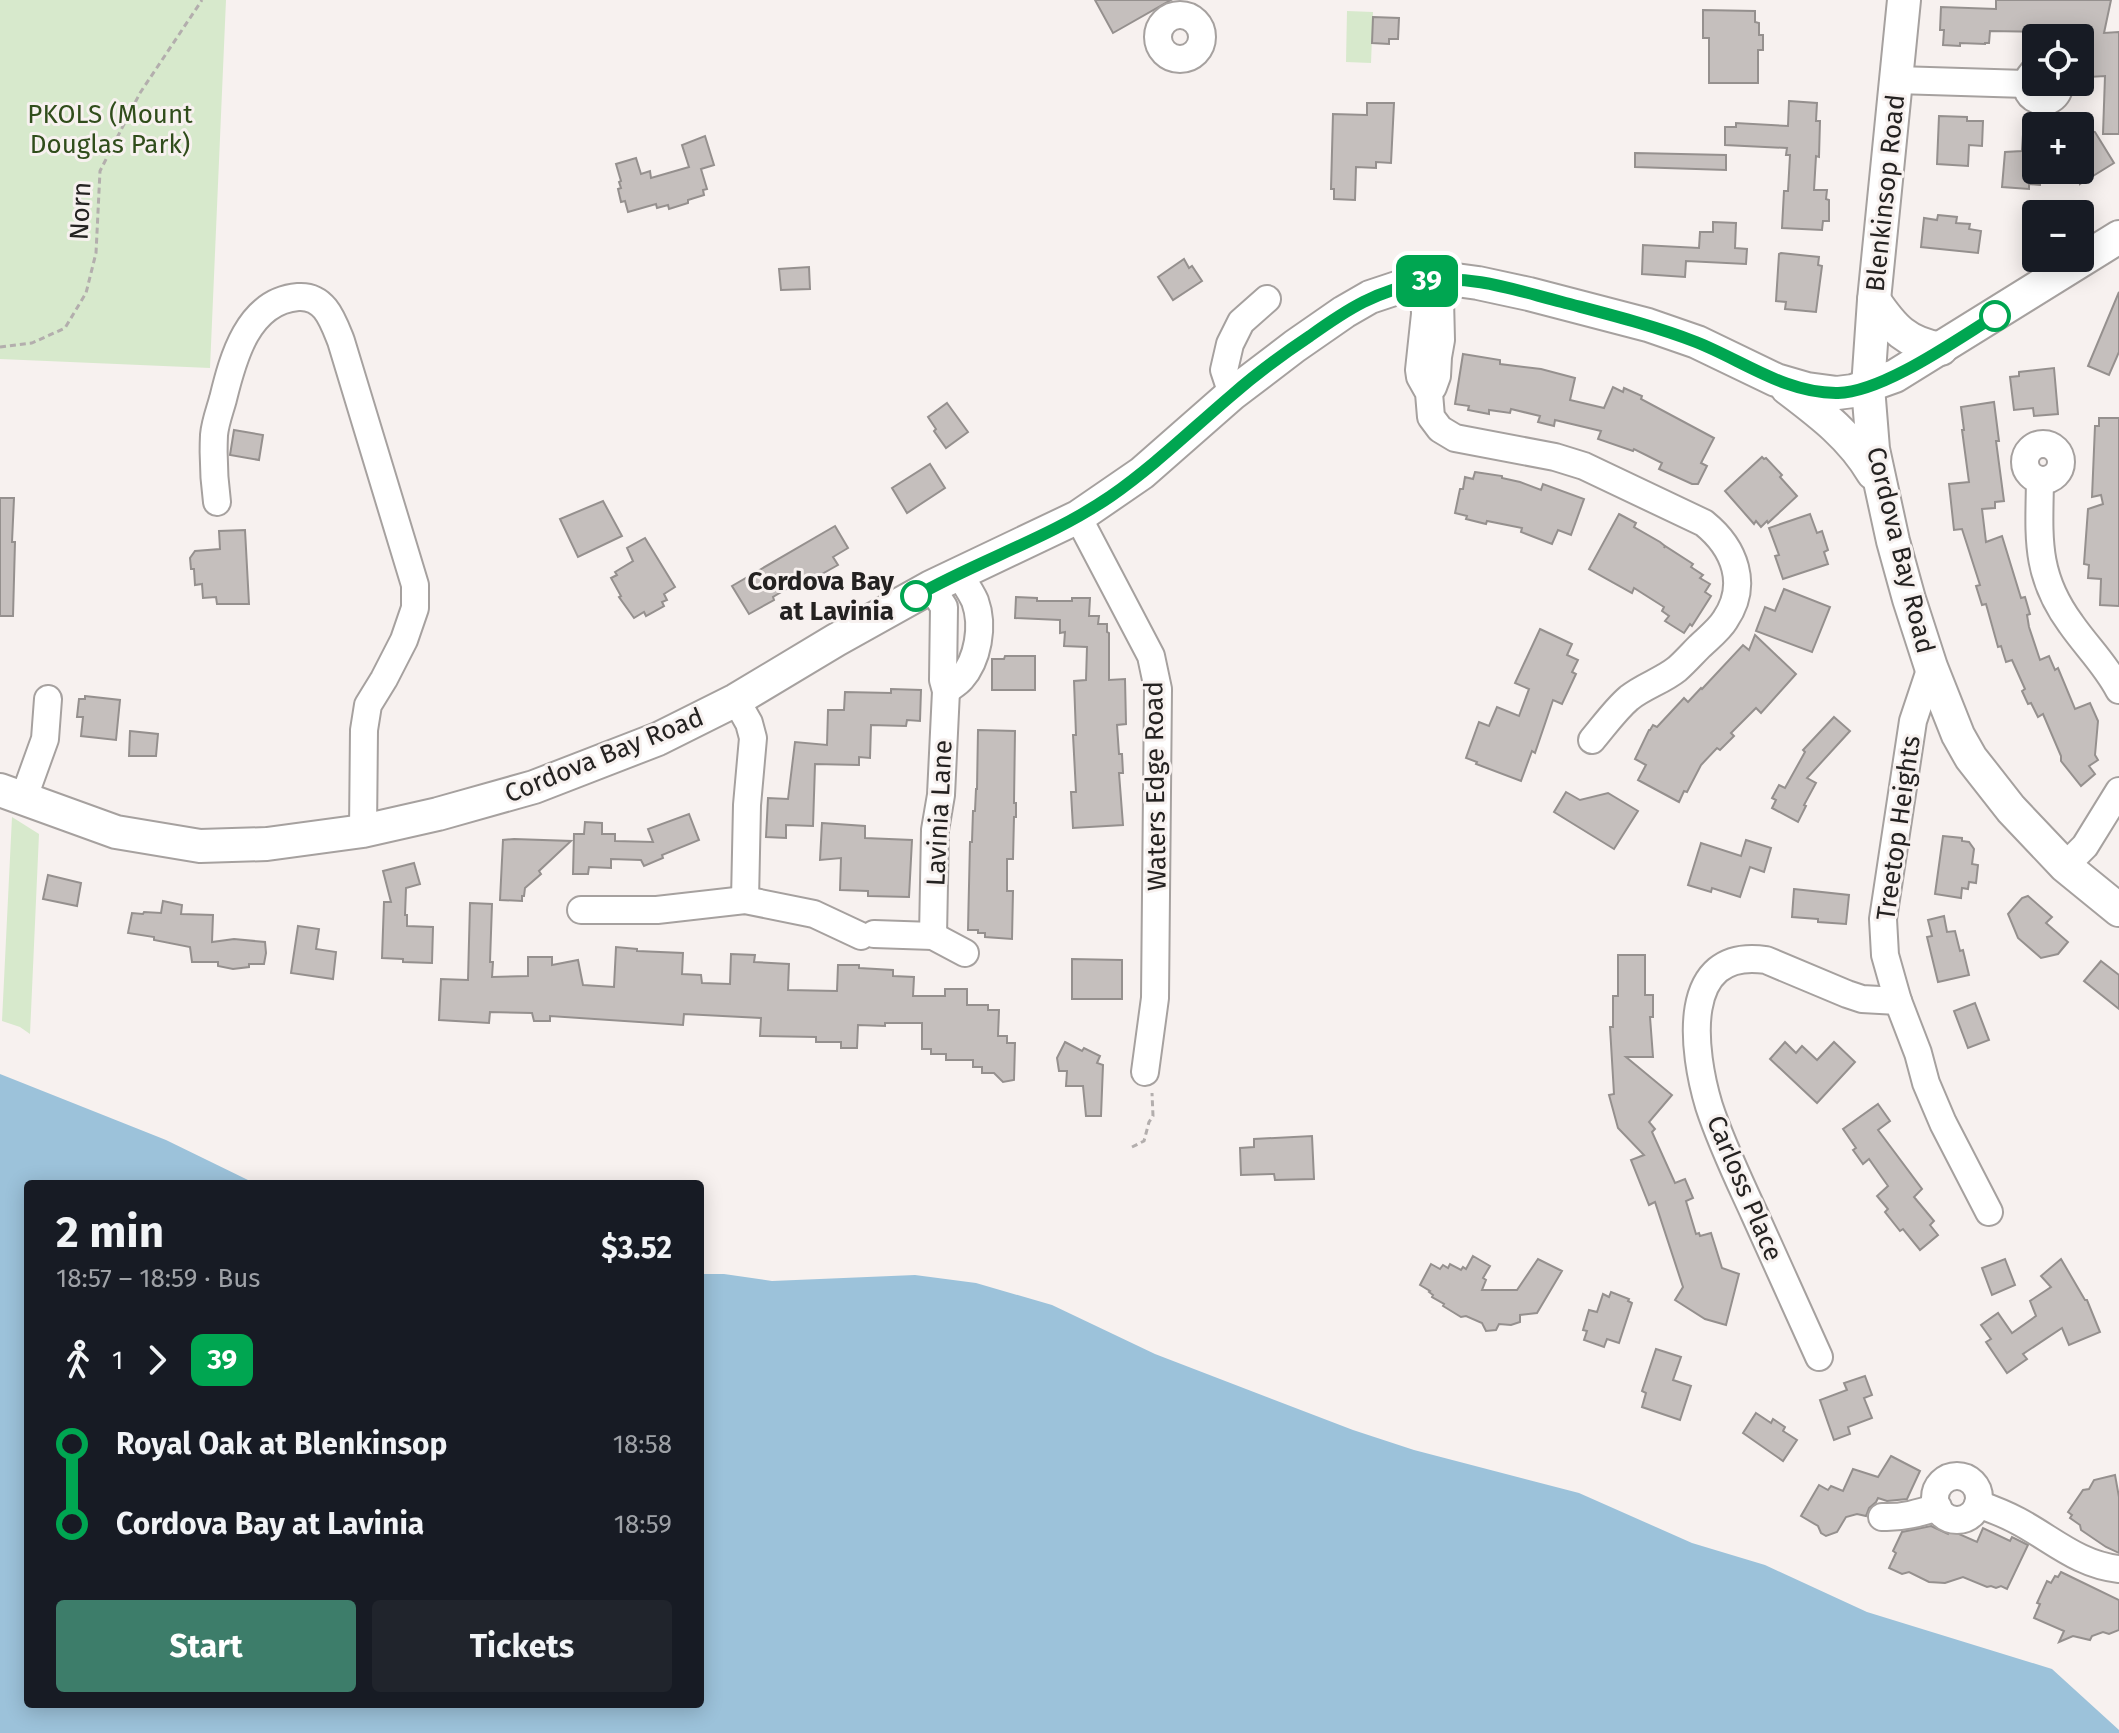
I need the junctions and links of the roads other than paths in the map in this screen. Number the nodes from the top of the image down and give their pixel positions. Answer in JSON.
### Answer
{"nodes":[{"id":1,"x":1904,"y":0,"type":"edge"},
{"id":2,"x":2022,"y":77,"type":"edge"},
{"id":3,"x":1897,"y":80,"type":"junction"},
{"id":4,"x":2032,"y":96,"type":"edge"},
{"id":5,"x":2055,"y":96,"type":"edge"},
{"id":6,"x":2119,"y":237,"type":"edge"},
{"id":7,"x":1432,"y":281,"type":"junction"},
{"id":8,"x":1267,"y":299,"type":"dead end"},
{"id":9,"x":1874,"y":300,"type":"junction"},
{"id":10,"x":1941,"y":349,"type":"junction"},
{"id":11,"x":1776,"y":380,"type":"junction"},
{"id":12,"x":1868,"y":387,"type":"junction"},
{"id":13,"x":1232,"y":394,"type":"junction"},
{"id":14,"x":2040,"y":481,"type":"dead end"},
{"id":15,"x":1880,"y":486,"type":"junction"},
{"id":16,"x":217,"y":502,"type":"dead end"},
{"id":17,"x":1078,"y":517,"type":"junction"},
{"id":18,"x":945,"y":580,"type":"junction"},
{"id":19,"x":1931,"y":667,"type":"junction"},
{"id":20,"x":2119,"y":690,"type":"edge"},
{"id":21,"x":48,"y":699,"type":"dead end"},
{"id":22,"x":736,"y":700,"type":"junction"},
{"id":23,"x":1592,"y":740,"type":"dead end"},
{"id":24,"x":2119,"y":791,"type":"edge"},
{"id":25,"x":12,"y":795,"type":"edge"},
{"id":26,"x":363,"y":831,"type":"junction"},
{"id":27,"x":2065,"y":866,"type":"junction"},
{"id":28,"x":745,"y":900,"type":"junction"},
{"id":29,"x":581,"y":910,"type":"dead end"},
{"id":30,"x":2119,"y":910,"type":"edge"},
{"id":31,"x":933,"y":936,"type":"junction"},
{"id":32,"x":965,"y":953,"type":"dead end"},
{"id":33,"x":1898,"y":1001,"type":"junction"},
{"id":34,"x":1145,"y":1072,"type":"road end"},
{"id":35,"x":1989,"y":1212,"type":"dead end"},
{"id":36,"x":1819,"y":1357,"type":"dead end"},
{"id":37,"x":1978,"y":1504,"type":"junction"},
{"id":38,"x":1938,"y":1507,"type":"junction"},
{"id":39,"x":1882,"y":1517,"type":"dead end"},
{"id":40,"x":2119,"y":1569,"type":"edge"}],
"edges":[{"from":1,"to":3,"type":"main road","name":"Blenkinsop Road"},
{"from":2,"to":3,"type":"street"},
{"from":3,"to":9,"type":"main road","name":"Blenkinsop Road"},
{"from":4,"to":5,"type":"street"},
{"from":6,"to":10,"type":"main road"},
{"from":7,"to":11,"type":"main road","name":"Cordova Bay Road"},
{"from":7,"to":13,"type":"main road","name":"Cordova Bay Road"},
{"from":7,"to":23,"type":"street"},
{"from":8,"to":13,"type":"street"},
{"from":9,"to":10,"type":"main road"},
{"from":9,"to":12,"type":"main road","name":"Blenkinsop Road"},
{"from":10,"to":12,"type":"main road"},
{"from":11,"to":12,"type":"main road","name":"Cordova Bay Road"},
{"from":11,"to":15,"type":"main road"},
{"from":12,"to":15,"type":"main road","name":"Cordova Bay Road"},
{"from":13,"to":17,"type":"main road","name":"Cordova Bay Road"},
{"from":14,"to":20,"type":"street"},
{"from":15,"to":19,"type":"main road","name":"Cordova Bay Road"},
{"from":16,"to":26,"type":"street"},
{"from":17,"to":18,"type":"main road","name":"Cordova Bay Road"},
{"from":17,"to":34,"type":"street","name":"Waters Edge Road"},
{"from":18,"to":22,"type":"main road","name":"Cordova Bay Road"},
{"from":18,"to":31,"type":"street","name":"Lavinia Lane"},
{"from":19,"to":27,"type":"main road","name":"Cordova Bay Road"},
{"from":19,"to":33,"type":"street","name":"Treetop Heights"},
{"from":21,"to":25,"type":"street"},
{"from":22,"to":26,"type":"main road","name":"Cordova Bay Road"},
{"from":22,"to":28,"type":"street"},
{"from":24,"to":27,"type":"street"},
{"from":25,"to":26,"type":"main road","name":"Cordova Bay Road"},
{"from":27,"to":30,"type":"main road","name":"Cordova Bay Road"},
{"from":28,"to":29,"type":"street"},
{"from":28,"to":31,"type":"street"},
{"from":31,"to":32,"type":"street"},
{"from":33,"to":35,"type":"street","name":"Treetop Heights"},
{"from":33,"to":36,"type":"street","name":"Carloss Place"},
{"from":37,"to":38,"type":"street"},
{"from":37,"to":38,"type":"street"},
{"from":37,"to":40,"type":"street"},
{"from":38,"to":39,"type":"street"}]}
